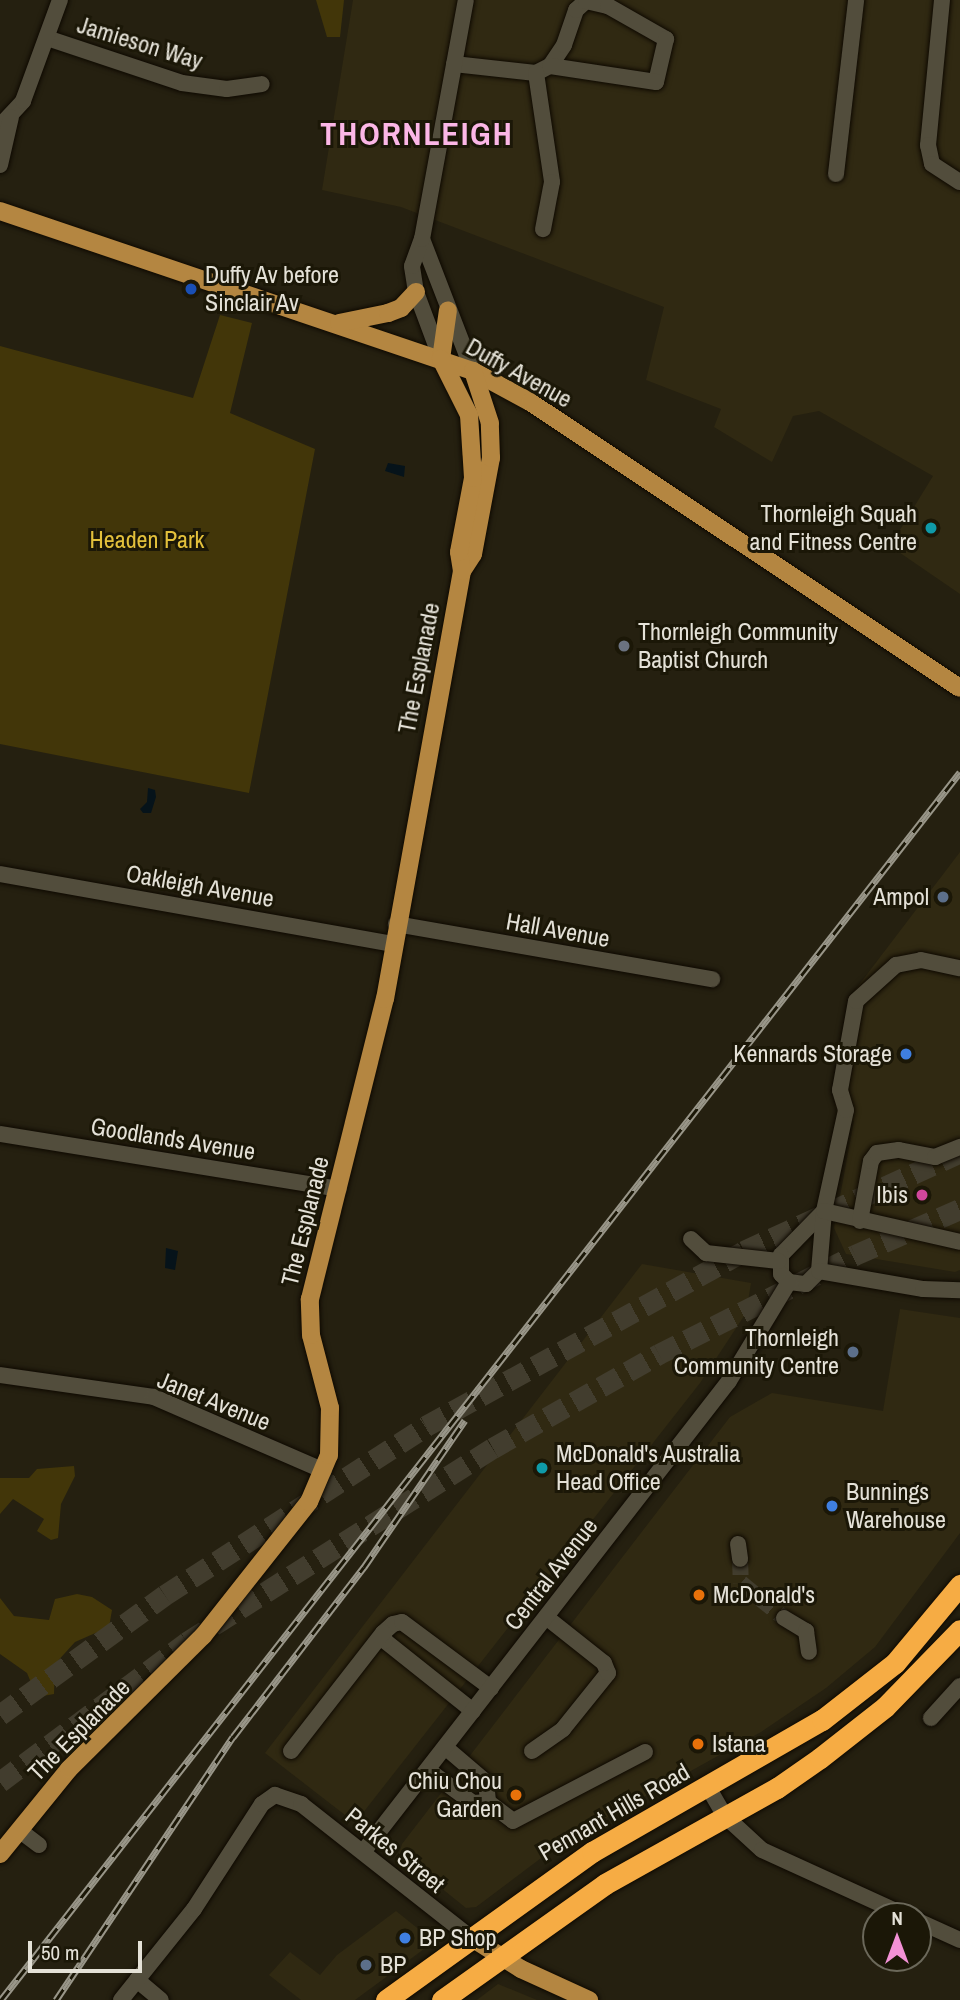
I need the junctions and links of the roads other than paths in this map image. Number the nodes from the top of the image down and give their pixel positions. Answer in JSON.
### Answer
{"nodes":[{"id":1,"x":60,"y":0,"type":"edge"},
{"id":2,"x":466,"y":0,"type":"edge"},
{"id":3,"x":856,"y":0,"type":"edge"},
{"id":4,"x":942,"y":0,"type":"edge"},
{"id":5,"x":579,"y":2,"type":"edge"},
{"id":6,"x":47,"y":38,"type":"junction"},
{"id":7,"x":454,"y":64,"type":"junction"},
{"id":8,"x":543,"y":70,"type":"junction"},
{"id":9,"x":262,"y":84,"type":"dead end"},
{"id":10,"x":6,"y":121,"type":"edge"},
{"id":11,"x":0,"y":165,"type":"edge"},
{"id":12,"x":836,"y":174,"type":"dead end"},
{"id":13,"x":960,"y":182,"type":"edge"},
{"id":14,"x":0,"y":211,"type":"edge"},
{"id":15,"x":543,"y":229,"type":"dead end"},
{"id":16,"x":422,"y":239,"type":"junction"},
{"id":17,"x":416,"y":292,"type":"junction"},
{"id":18,"x":448,"y":310,"type":"junction"},
{"id":19,"x":336,"y":323,"type":"junction"},
{"id":20,"x":441,"y":359,"type":"junction"},
{"id":21,"x":473,"y":371,"type":"junction"},
{"id":22,"x":469,"y":415,"type":"junction"},
{"id":23,"x":462,"y":571,"type":"junction"},
{"id":24,"x":957,"y":681,"type":"edge"},
{"id":25,"x":0,"y":874,"type":"edge"},
{"id":26,"x":396,"y":924,"type":"junction"},
{"id":27,"x":393,"y":944,"type":"junction"},
{"id":28,"x":960,"y":968,"type":"edge"},
{"id":29,"x":712,"y":979,"type":"dead end"},
{"id":30,"x":0,"y":1134,"type":"edge"},
{"id":31,"x":960,"y":1147,"type":"edge"},
{"id":32,"x":339,"y":1189,"type":"junction"},
{"id":33,"x":824,"y":1211,"type":"junction"},
{"id":34,"x":860,"y":1221,"type":"junction"},
{"id":35,"x":691,"y":1239,"type":"dead end"},
{"id":36,"x":953,"y":1241,"type":"edge"},
{"id":37,"x":796,"y":1244,"type":"junction"},
{"id":38,"x":779,"y":1261,"type":"junction"},
{"id":39,"x":818,"y":1263,"type":"junction"},
{"id":40,"x":789,"y":1282,"type":"junction"},
{"id":41,"x":960,"y":1290,"type":"edge"},
{"id":42,"x":0,"y":1375,"type":"edge"},
{"id":43,"x":324,"y":1471,"type":"junction"},
{"id":44,"x":960,"y":1585,"type":"edge"},
{"id":45,"x":546,"y":1617,"type":"junction"},
{"id":46,"x":784,"y":1618,"type":"tunnel mouth"},
{"id":47,"x":960,"y":1630,"type":"edge"},
{"id":48,"x":383,"y":1633,"type":"junction"},
{"id":49,"x":809,"y":1652,"type":"dead end"},
{"id":50,"x":491,"y":1688,"type":"junction"},
{"id":51,"x":957,"y":1696,"type":"edge"},
{"id":52,"x":473,"y":1712,"type":"junction"},
{"id":53,"x":931,"y":1718,"type":"dead end"},
{"id":54,"x":445,"y":1747,"type":"junction"},
{"id":55,"x":292,"y":1751,"type":"dead end"},
{"id":56,"x":532,"y":1751,"type":"dead end"},
{"id":57,"x":645,"y":1752,"type":"dead end"},
{"id":58,"x":428,"y":1770,"type":"junction"},
{"id":59,"x":708,"y":1787,"type":"junction"},
{"id":60,"x":488,"y":1802,"type":"junction"},
{"id":61,"x":725,"y":1816,"type":"junction"},
{"id":62,"x":19,"y":1830,"type":"junction"},
{"id":63,"x":39,"y":1844,"type":"dead end"},
{"id":64,"x":363,"y":1852,"type":"junction"},
{"id":65,"x":0,"y":1854,"type":"edge"},
{"id":66,"x":876,"y":1902,"type":"edge"},
{"id":67,"x":932,"y":1927,"type":"edge"},
{"id":68,"x":470,"y":1937,"type":"junction"},
{"id":69,"x":960,"y":1940,"type":"edge"},
{"id":70,"x":500,"y":1956,"type":"junction"},
{"id":71,"x":137,"y":1980,"type":"junction"},
{"id":72,"x":121,"y":2000,"type":"edge"},
{"id":73,"x":161,"y":2000,"type":"edge"},
{"id":74,"x":386,"y":2000,"type":"edge"},
{"id":75,"x":442,"y":2000,"type":"edge"},
{"id":76,"x":589,"y":2000,"type":"edge"}],
"edges":[{"from":1,"to":6,"type":"street"},
{"from":2,"to":7,"type":"street"},
{"from":3,"to":12,"type":"street"},
{"from":4,"to":13,"type":"street"},
{"from":5,"to":8,"type":"street"},
{"from":5,"to":8,"type":"street"},
{"from":6,"to":9,"type":"street","name":"Jamieson Way"},
{"from":6,"to":10,"type":"street"},
{"from":7,"to":8,"type":"street"},
{"from":7,"to":16,"type":"street"},
{"from":8,"to":15,"type":"street"},
{"from":10,"to":11,"type":"street"},
{"from":14,"to":19,"type":"main road","name":"Duffy Avenue"},
{"from":16,"to":17,"type":"street"},
{"from":16,"to":18,"type":"street"},
{"from":17,"to":19,"type":"main road"},
{"from":17,"to":20,"type":"street"},
{"from":18,"to":20,"type":"main road"},
{"from":18,"to":21,"type":"street"},
{"from":19,"to":20,"type":"main road","name":"Duffy Avenue"},
{"from":20,"to":21,"type":"main road","name":"Duffy Avenue"},
{"from":20,"to":22,"type":"main road","name":"The Esplanade"},
{"from":21,"to":22,"type":"main road"},
{"from":21,"to":23,"type":"main road","name":"The Esplanade"},
{"from":21,"to":24,"type":"main road","name":"Duffy Avenue"},
{"from":22,"to":23,"type":"main road","name":"The Esplanade"},
{"from":23,"to":26,"type":"main road","name":"The Esplanade"},
{"from":25,"to":27,"type":"street","name":"Oakleigh Avenue"},
{"from":26,"to":27,"type":"main road","name":"The Esplanade"},
{"from":26,"to":29,"type":"street","name":"Hall Avenue"},
{"from":27,"to":32,"type":"main road","name":"The Esplanade"},
{"from":28,"to":33,"type":"street"},
{"from":30,"to":32,"type":"street","name":"Goodlands Avenue"},
{"from":31,"to":34,"type":"street"},
{"from":32,"to":43,"type":"main road","name":"The Esplanade"},
{"from":33,"to":34,"type":"street"},
{"from":33,"to":37,"type":"street"},
{"from":33,"to":39,"type":"street"},
{"from":34,"to":36,"type":"street"},
{"from":35,"to":38,"type":"street"},
{"from":37,"to":38,"type":"street"},
{"from":37,"to":39,"type":"street"},
{"from":38,"to":40,"type":"street"},
{"from":39,"to":40,"type":"street"},
{"from":39,"to":41,"type":"street"},
{"from":40,"to":45,"type":"street","name":"Central Avenue"},
{"from":42,"to":43,"type":"street","name":"Janet Avenue"},
{"from":43,"to":62,"type":"main road","name":"The Esplanade"},
{"from":44,"to":59,"type":"highway","name":"Pennant Hills Road"},
{"from":45,"to":50,"type":"street","name":"Central Avenue"},
{"from":45,"to":56,"type":"street"},
{"from":46,"to":49,"type":"street"},
{"from":47,"to":61,"type":"highway"},
{"from":48,"to":50,"type":"street"},
{"from":48,"to":52,"type":"street"},
{"from":48,"to":55,"type":"street"},
{"from":50,"to":52,"type":"street","name":"Central Avenue"},
{"from":51,"to":53,"type":"street"},
{"from":52,"to":54,"type":"street","name":"Central Avenue"},
{"from":54,"to":58,"type":"street","name":"Central Avenue"},
{"from":54,"to":60,"type":"street"},
{"from":57,"to":60,"type":"street"},
{"from":58,"to":60,"type":"street"},
{"from":58,"to":64,"type":"street","name":"Central Avenue"},
{"from":59,"to":61,"type":"street"},
{"from":59,"to":68,"type":"highway","name":"Pennant Hills Road"},
{"from":61,"to":66,"type":"street"},
{"from":61,"to":70,"type":"highway"},
{"from":62,"to":63,"type":"street"},
{"from":62,"to":65,"type":"main road","name":"The Esplanade"},
{"from":64,"to":68,"type":"street","name":"Parkes Street"},
{"from":64,"to":71,"type":"street","name":"Parkes Street"},
{"from":67,"to":69,"type":"street"},
{"from":68,"to":70,"type":"main road"},
{"from":68,"to":74,"type":"highway","name":"Pennant Hills Road"},
{"from":70,"to":75,"type":"highway"},
{"from":70,"to":76,"type":"main road"},
{"from":71,"to":72,"type":"street"},
{"from":71,"to":73,"type":"street"}]}
